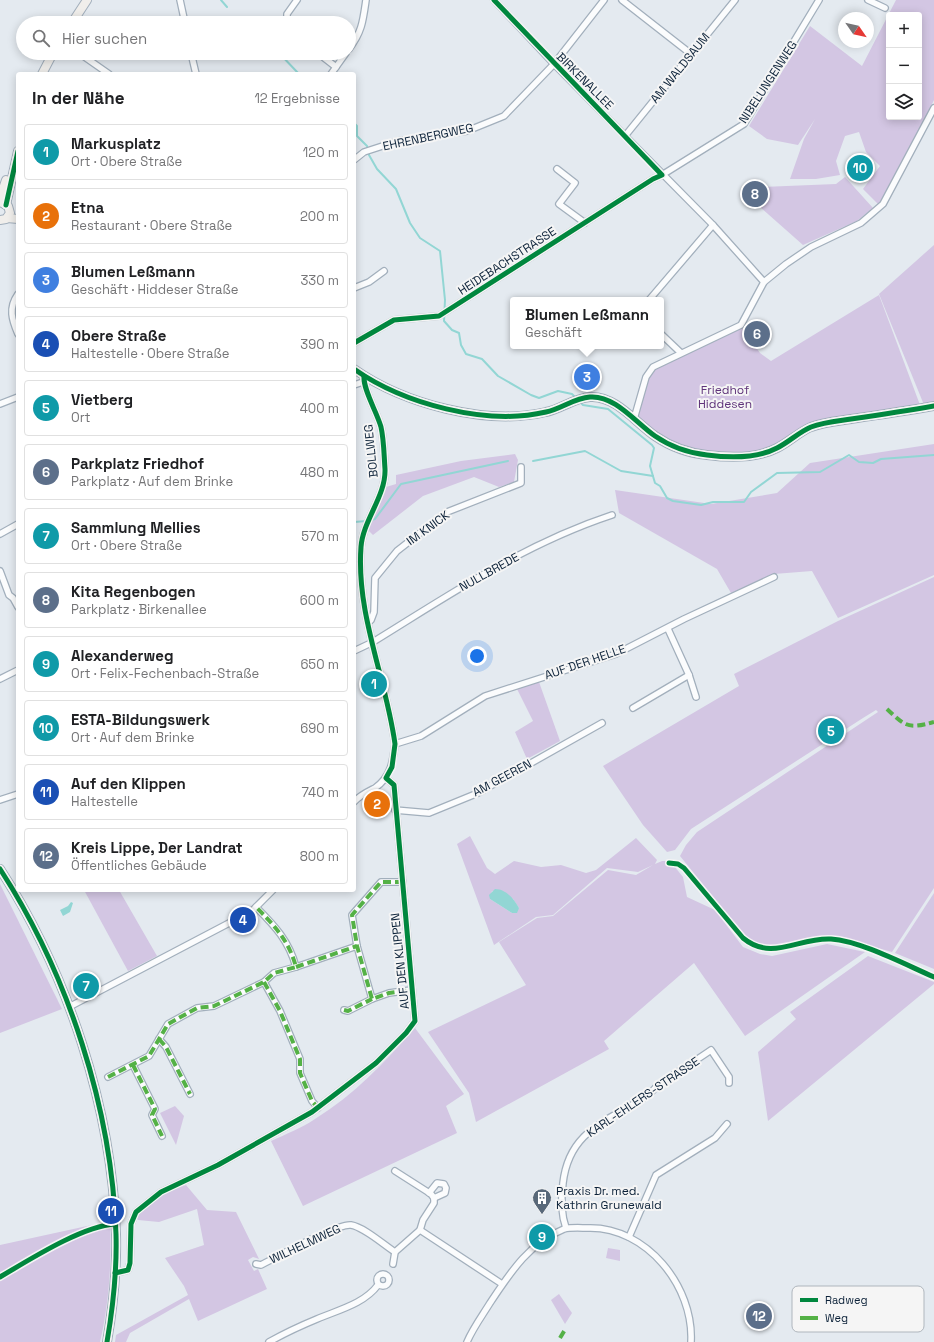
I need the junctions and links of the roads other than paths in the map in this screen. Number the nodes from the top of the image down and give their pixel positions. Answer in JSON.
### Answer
{"nodes":[{"id":1,"x":87,"y":0,"type":"edge"},
{"id":2,"x":180,"y":0,"type":"edge"},
{"id":3,"x":297,"y":0,"type":"edge"},
{"id":4,"x":366,"y":0,"type":"edge"},
{"id":5,"x":494,"y":0,"type":"edge"},
{"id":6,"x":604,"y":0,"type":"edge"},
{"id":7,"x":622,"y":0,"type":"edge"},
{"id":8,"x":735,"y":0,"type":"edge"},
{"id":9,"x":819,"y":0,"type":"edge"},
{"id":10,"x":868,"y":0,"type":"edge"},
{"id":11,"x":885,"y":8,"type":"dead end"},
{"id":12,"x":77,"y":16,"type":"edge"},
{"id":13,"x":183,"y":16,"type":"edge"},
{"id":14,"x":287,"y":16,"type":"edge"},
{"id":15,"x":356,"y":39,"type":"edge"},
{"id":16,"x":691,"y":54,"type":"junction"},
{"id":17,"x":49,"y":60,"type":"edge"},
{"id":18,"x":89,"y":60,"type":"edge"},
{"id":19,"x":193,"y":60,"type":"edge"},
{"id":20,"x":327,"y":60,"type":"edge"},
{"id":21,"x":341,"y":60,"type":"edge"},
{"id":22,"x":554,"y":64,"type":"junction"},
{"id":23,"x":336,"y":67,"type":"junction"},
{"id":24,"x":43,"y":72,"type":"edge"},
{"id":25,"x":107,"y":72,"type":"edge"},
{"id":26,"x":196,"y":72,"type":"edge"},
{"id":27,"x":332,"y":72,"type":"edge"},
{"id":28,"x":934,"y":108,"type":"edge"},
{"id":29,"x":625,"y":136,"type":"junction"},
{"id":30,"x":16,"y":158,"type":"edge"},
{"id":31,"x":356,"y":158,"type":"edge"},
{"id":32,"x":14,"y":165,"type":"junction"},
{"id":33,"x":558,"y":169,"type":"dead end"},
{"id":34,"x":662,"y":175,"type":"junction"},
{"id":35,"x":0,"y":198,"type":"edge"},
{"id":36,"x":5,"y":211,"type":"edge"},
{"id":37,"x":16,"y":213,"type":"edge"},
{"id":38,"x":16,"y":218,"type":"edge"},
{"id":39,"x":585,"y":223,"type":"junction"},
{"id":40,"x":713,"y":225,"type":"junction"},
{"id":41,"x":384,"y":271,"type":"dead end"},
{"id":42,"x":764,"y":282,"type":"junction"},
{"id":43,"x":356,"y":287,"type":"edge"},
{"id":44,"x":652,"y":297,"type":"edge"},
{"id":45,"x":16,"y":298,"type":"edge"},
{"id":46,"x":16,"y":327,"type":"edge"},
{"id":47,"x":664,"y":337,"type":"edge"},
{"id":48,"x":356,"y":341,"type":"edge"},
{"id":49,"x":680,"y":352,"type":"junction"},
{"id":50,"x":356,"y":371,"type":"edge"},
{"id":51,"x":364,"y":379,"type":"junction"},
{"id":52,"x":356,"y":384,"type":"edge"},
{"id":53,"x":16,"y":398,"type":"edge"},
{"id":54,"x":0,"y":404,"type":"edge"},
{"id":55,"x":934,"y":406,"type":"edge"},
{"id":56,"x":634,"y":419,"type":"junction"},
{"id":57,"x":521,"y":467,"type":"dead end"},
{"id":58,"x":612,"y":514,"type":"dead end"},
{"id":59,"x":16,"y":525,"type":"edge"},
{"id":60,"x":0,"y":534,"type":"edge"},
{"id":61,"x":0,"y":571,"type":"edge"},
{"id":62,"x":774,"y":578,"type":"dead end"},
{"id":63,"x":16,"y":604,"type":"edge"},
{"id":64,"x":368,"y":623,"type":"junction"},
{"id":65,"x":668,"y":629,"type":"junction"},
{"id":66,"x":373,"y":642,"type":"junction"},
{"id":67,"x":356,"y":650,"type":"edge"},
{"id":68,"x":16,"y":671,"type":"edge"},
{"id":69,"x":689,"y":675,"type":"junction"},
{"id":70,"x":0,"y":679,"type":"edge"},
{"id":71,"x":696,"y":697,"type":"dead end"},
{"id":72,"x":633,"y":708,"type":"dead end"},
{"id":73,"x":602,"y":723,"type":"dead end"},
{"id":74,"x":395,"y":744,"type":"junction"},
{"id":75,"x":386,"y":778,"type":"junction"},
{"id":76,"x":16,"y":795,"type":"edge"},
{"id":77,"x":0,"y":800,"type":"edge"},
{"id":78,"x":356,"y":800,"type":"edge"},
{"id":79,"x":395,"y":810,"type":"junction"},
{"id":80,"x":0,"y":869,"type":"edge"},
{"id":81,"x":403,"y":882,"type":"junction"},
{"id":82,"x":271,"y":892,"type":"edge"},
{"id":83,"x":256,"y":907,"type":"junction"},
{"id":84,"x":357,"y":946,"type":"junction"},
{"id":85,"x":296,"y":967,"type":"junction"},
{"id":86,"x":264,"y":982,"type":"junction"},
{"id":87,"x":411,"y":990,"type":"junction"},
{"id":88,"x":372,"y":999,"type":"junction"},
{"id":89,"x":69,"y":1007,"type":"junction"},
{"id":90,"x":344,"y":1010,"type":"dead end"},
{"id":91,"x":159,"y":1040,"type":"junction"},
{"id":92,"x":133,"y":1065,"type":"junction"},
{"id":93,"x":108,"y":1077,"type":"dead end"},
{"id":94,"x":729,"y":1083,"type":"dead end"},
{"id":95,"x":190,"y":1094,"type":"dead end"},
{"id":96,"x":318,"y":1108,"type":"junction"},
{"id":97,"x":727,"y":1124,"type":"dead end"},
{"id":98,"x":162,"y":1136,"type":"dead end"},
{"id":99,"x":395,"y":1171,"type":"dead end"},
{"id":100,"x":429,"y":1193,"type":"junction"},
{"id":101,"x":434,"y":1198,"type":"junction"},
{"id":102,"x":566,"y":1228,"type":"junction"},
{"id":103,"x":420,"y":1230,"type":"junction"},
{"id":104,"x":628,"y":1237,"type":"junction"},
{"id":105,"x":395,"y":1252,"type":"junction"},
{"id":106,"x":256,"y":1264,"type":"dead end"},
{"id":107,"x":393,"y":1264,"type":"dead end"},
{"id":108,"x":115,"y":1273,"type":"junction"},
{"id":109,"x":502,"y":1284,"type":"junction"},
{"id":110,"x":378,"y":1285,"type":"dead end"},
{"id":111,"x":107,"y":1342,"type":"edge"},
{"id":112,"x":269,"y":1342,"type":"edge"},
{"id":113,"x":467,"y":1342,"type":"edge"},
{"id":114,"x":692,"y":1342,"type":"edge"}],
"edges":[{"from":1,"to":12,"type":"main road"},
{"from":2,"to":13,"type":"street"},
{"from":3,"to":14,"type":"street"},
{"from":4,"to":15,"type":"street"},
{"from":5,"to":22,"type":"street","name":"BIRKENALLEE"},
{"from":6,"to":22,"type":"street","name":"EHRENBERGWEG"},
{"from":7,"to":16,"type":"street"},
{"from":8,"to":16,"type":"street","name":"AM WALDSAUM"},
{"from":9,"to":34,"type":"street","name":"NIBELUNGENWEG"},
{"from":10,"to":11,"type":"street"},
{"from":16,"to":29,"type":"street","name":"AM WALDSAUM"},
{"from":17,"to":24,"type":"main road"},
{"from":18,"to":25,"type":"street"},
{"from":19,"to":26,"type":"street"},
{"from":20,"to":23,"type":"street"},
{"from":21,"to":23,"type":"street"},
{"from":22,"to":29,"type":"street","name":"BIRKENALLEE"},
{"from":22,"to":31,"type":"street","name":"EHRENBERGWEG"},
{"from":23,"to":27,"type":"street"},
{"from":28,"to":42,"type":"street"},
{"from":29,"to":34,"type":"street","name":"BIRKENALLEE"},
{"from":30,"to":32,"type":"main road"},
{"from":32,"to":35,"type":"main road"},
{"from":32,"to":36,"type":"main road"},
{"from":33,"to":39,"type":"street"},
{"from":34,"to":39,"type":"street","name":"HEIDEBACHSTRASSE"},
{"from":34,"to":40,"type":"street","name":"BIRKENALLEE"},
{"from":36,"to":37,"type":"main road"},
{"from":36,"to":38,"type":"main road"},
{"from":39,"to":48,"type":"street","name":"HEIDEBACHSTRASSE"},
{"from":40,"to":42,"type":"street","name":"BIRKENALLEE"},
{"from":40,"to":44,"type":"street"},
{"from":41,"to":43,"type":"street"},
{"from":42,"to":49,"type":"street"},
{"from":45,"to":46,"type":"street"},
{"from":47,"to":49,"type":"street"},
{"from":49,"to":56,"type":"street"},
{"from":50,"to":51,"type":"main road"},
{"from":51,"to":52,"type":"street"},
{"from":51,"to":56,"type":"main road"},
{"from":51,"to":64,"type":"street","name":"BOLLWEG"},
{"from":53,"to":54,"type":"street"},
{"from":55,"to":56,"type":"main road"},
{"from":57,"to":64,"type":"street","name":"IM KNICK"},
{"from":58,"to":66,"type":"street","name":"NULLBREDE"},
{"from":59,"to":60,"type":"street"},
{"from":61,"to":63,"type":"street"},
{"from":62,"to":65,"type":"street","name":"AUF DER HELLE"},
{"from":64,"to":66,"type":"street","name":"BOLLWEG"},
{"from":65,"to":69,"type":"street"},
{"from":65,"to":74,"type":"street","name":"AUF DER HELLE"},
{"from":66,"to":67,"type":"street","name":"NULLBREDE"},
{"from":66,"to":74,"type":"street","name":"BOLLWEG"},
{"from":68,"to":70,"type":"street"},
{"from":69,"to":71,"type":"street"},
{"from":69,"to":72,"type":"street"},
{"from":73,"to":79,"type":"street","name":"AM GEEREN"},
{"from":74,"to":75,"type":"street","name":"BOLLWEG"},
{"from":75,"to":78,"type":"street"},
{"from":75,"to":79,"type":"street","name":"AUF DEN KLIPPEN"},
{"from":76,"to":77,"type":"street"},
{"from":79,"to":81,"type":"street","name":"AUF DEN KLIPPEN"},
{"from":80,"to":89,"type":"main road"},
{"from":81,"to":84,"type":"street"},
{"from":81,"to":87,"type":"street","name":"AUF DEN KLIPPEN"},
{"from":82,"to":83,"type":"street"},
{"from":83,"to":85,"type":"street"},
{"from":83,"to":89,"type":"street"},
{"from":84,"to":85,"type":"street"},
{"from":84,"to":88,"type":"street"},
{"from":85,"to":86,"type":"street"},
{"from":86,"to":91,"type":"street"},
{"from":86,"to":96,"type":"street"},
{"from":87,"to":88,"type":"street"},
{"from":87,"to":96,"type":"street","name":"AUF DEN KLIPPEN"},
{"from":88,"to":90,"type":"street"},
{"from":89,"to":108,"type":"main road"},
{"from":91,"to":92,"type":"street"},
{"from":91,"to":95,"type":"street"},
{"from":92,"to":93,"type":"street"},
{"from":92,"to":98,"type":"street"},
{"from":94,"to":102,"type":"street","name":"KARL-EHLERS-STRASSE"},
{"from":96,"to":108,"type":"street","name":"AUF DEN KLIPPEN"},
{"from":97,"to":104,"type":"street"},
{"from":99,"to":100,"type":"street"},
{"from":100,"to":101,"type":"street"},
{"from":100,"to":101,"type":"street"},
{"from":101,"to":103,"type":"street"},
{"from":102,"to":104,"type":"street"},
{"from":102,"to":109,"type":"street"},
{"from":103,"to":105,"type":"street"},
{"from":103,"to":109,"type":"street"},
{"from":104,"to":114,"type":"street"},
{"from":105,"to":106,"type":"street","name":"WILHELMWEG"},
{"from":105,"to":107,"type":"street"},
{"from":108,"to":111,"type":"main road"},
{"from":109,"to":113,"type":"street"},
{"from":110,"to":112,"type":"street"}]}
